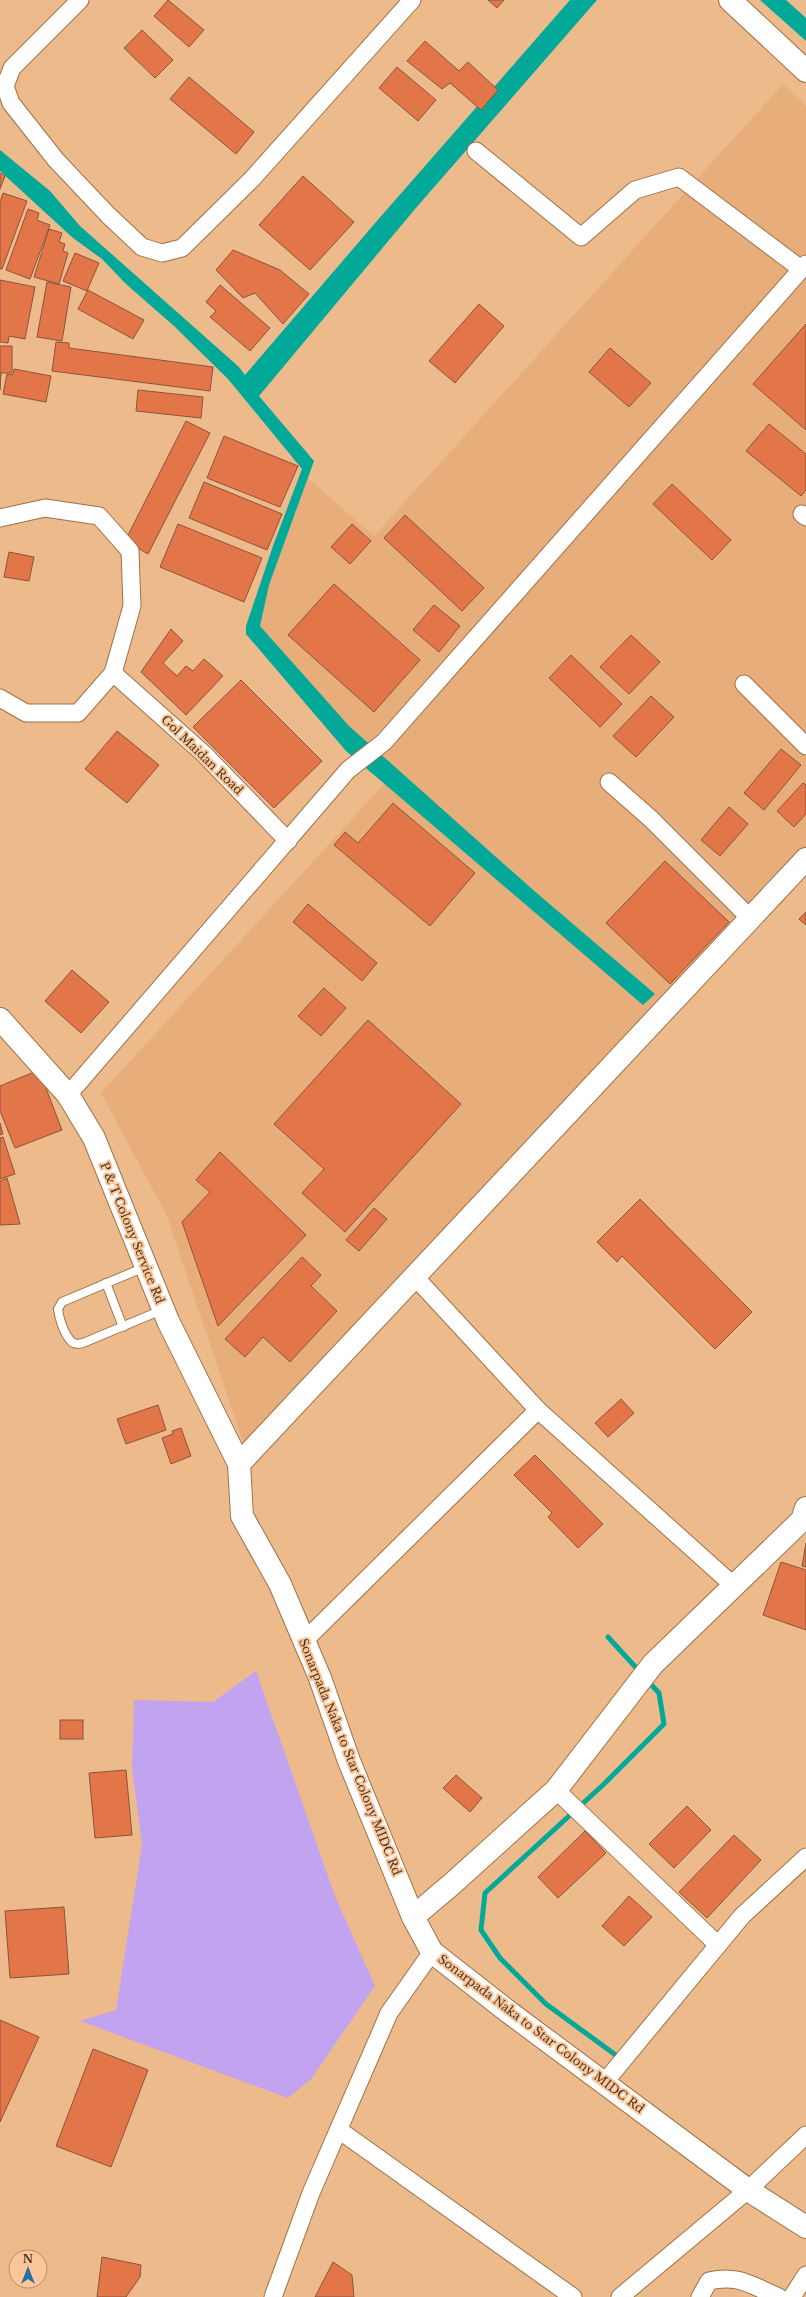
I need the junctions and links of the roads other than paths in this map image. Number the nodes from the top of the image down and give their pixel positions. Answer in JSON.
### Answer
{"nodes":[{"id":1,"x":80,"y":0,"type":"edge"},
{"id":2,"x":412,"y":0,"type":"edge"},
{"id":3,"x":730,"y":0,"type":"edge"},
{"id":4,"x":806,"y":71,"type":"edge"},
{"id":5,"x":476,"y":150,"type":"dead end"},
{"id":6,"x":803,"y":266,"type":"edge"},
{"id":7,"x":0,"y":518,"type":"edge"},
{"id":8,"x":113,"y":672,"type":"junction"},
{"id":9,"x":744,"y":684,"type":"dead end"},
{"id":10,"x":0,"y":698,"type":"edge"},
{"id":11,"x":806,"y":746,"type":"edge"},
{"id":12,"x":609,"y":782,"type":"dead end"},
{"id":13,"x":288,"y":841,"type":"junction"},
{"id":14,"x":806,"y":859,"type":"edge"},
{"id":15,"x":750,"y":918,"type":"junction"},
{"id":16,"x":0,"y":1019,"type":"edge"},
{"id":17,"x":68,"y":1095,"type":"junction"},
{"id":18,"x":146,"y":1266,"type":"junction"},
{"id":19,"x":414,"y":1277,"type":"junction"},
{"id":20,"x":106,"y":1283,"type":"junction"},
{"id":21,"x":163,"y":1310,"type":"junction"},
{"id":22,"x":123,"y":1326,"type":"junction"},
{"id":23,"x":538,"y":1410,"type":"junction"},
{"id":24,"x":239,"y":1464,"type":"junction"},
{"id":25,"x":806,"y":1508,"type":"edge"},
{"id":26,"x":734,"y":1586,"type":"junction"},
{"id":27,"x":304,"y":1641,"type":"junction"},
{"id":28,"x":556,"y":1790,"type":"junction"},
{"id":29,"x":806,"y":1857,"type":"edge"},
{"id":30,"x":413,"y":1917,"type":"junction"},
{"id":31,"x":718,"y":1945,"type":"junction"},
{"id":32,"x":432,"y":1952,"type":"junction"},
{"id":33,"x":604,"y":2083,"type":"junction"},
{"id":34,"x":339,"y":2130,"type":"junction"},
{"id":35,"x":806,"y":2135,"type":"edge"},
{"id":36,"x":748,"y":2190,"type":"junction"},
{"id":37,"x":806,"y":2227,"type":"edge"},
{"id":38,"x":806,"y":2275,"type":"edge"},
{"id":39,"x":273,"y":2297,"type":"edge"},
{"id":40,"x":573,"y":2297,"type":"edge"},
{"id":41,"x":620,"y":2297,"type":"edge"},
{"id":42,"x":700,"y":2297,"type":"edge"},
{"id":43,"x":779,"y":2297,"type":"edge"},
{"id":44,"x":792,"y":2297,"type":"edge"}],
"edges":[{"from":1,"to":2,"type":"street"},
{"from":3,"to":4,"type":"street"},
{"from":5,"to":6,"type":"street"},
{"from":6,"to":13,"type":"street"},
{"from":7,"to":8,"type":"street"},
{"from":8,"to":10,"type":"street"},
{"from":8,"to":13,"type":"street","name":"Gol Maidan Road"},
{"from":9,"to":11,"type":"street"},
{"from":12,"to":15,"type":"street"},
{"from":13,"to":17,"type":"street"},
{"from":14,"to":15,"type":"street"},
{"from":15,"to":19,"type":"street"},
{"from":16,"to":17,"type":"street","name":"P & T Colony Service Rd"},
{"from":17,"to":18,"type":"street","name":"P & T Colony Service Rd"},
{"from":18,"to":20,"type":"lane"},
{"from":18,"to":21,"type":"street","name":"P & T Colony Service Rd"},
{"from":19,"to":23,"type":"street"},
{"from":19,"to":24,"type":"street"},
{"from":20,"to":22,"type":"lane"},
{"from":20,"to":22,"type":"lane"},
{"from":21,"to":22,"type":"lane"},
{"from":21,"to":24,"type":"street","name":"P & T Colony Service Rd"},
{"from":23,"to":26,"type":"street"},
{"from":23,"to":27,"type":"street"},
{"from":24,"to":27,"type":"street","name":"Sonarpada Naka to Star Colony MIDC Rd"},
{"from":25,"to":26,"type":"street"},
{"from":26,"to":28,"type":"street"},
{"from":27,"to":30,"type":"street","name":"Sonarpada Naka to Star Colony MIDC Rd"},
{"from":28,"to":30,"type":"street"},
{"from":28,"to":31,"type":"street"},
{"from":29,"to":31,"type":"street"},
{"from":30,"to":32,"type":"street","name":"Sonarpada Naka to Star Colony MIDC Rd"},
{"from":31,"to":33,"type":"street"},
{"from":32,"to":33,"type":"street","name":"Sonarpada Naka to Star Colony MIDC Rd"},
{"from":32,"to":34,"type":"street"},
{"from":33,"to":36,"type":"street","name":"Sonarpada Naka to Star Colony MIDC Rd"},
{"from":34,"to":39,"type":"street"},
{"from":34,"to":40,"type":"street"},
{"from":35,"to":36,"type":"street"},
{"from":36,"to":37,"type":"street","name":"Sonarpada Naka to Star Colony MIDC Rd"},
{"from":36,"to":41,"type":"street"},
{"from":38,"to":44,"type":"street"},
{"from":42,"to":43,"type":"street"}]}
